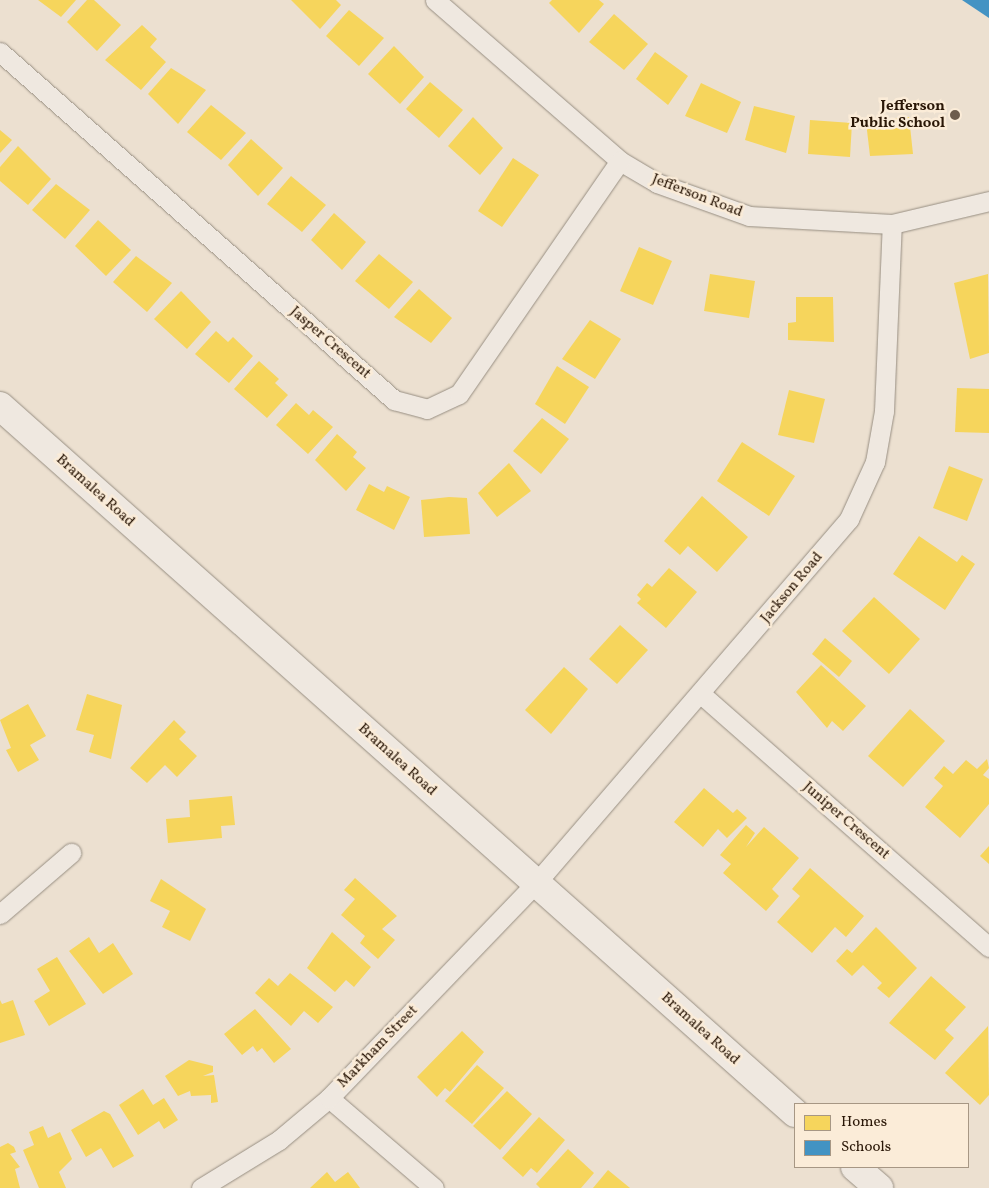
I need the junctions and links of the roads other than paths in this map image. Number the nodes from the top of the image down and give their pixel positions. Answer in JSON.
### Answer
{"nodes":[{"id":1,"x":435,"y":0,"type":"edge"},
{"id":2,"x":0,"y":52,"type":"edge"},
{"id":3,"x":620,"y":161,"type":"junction"},
{"id":4,"x":989,"y":201,"type":"edge"},
{"id":5,"x":892,"y":224,"type":"junction"},
{"id":6,"x":0,"y":406,"type":"edge"},
{"id":7,"x":702,"y":695,"type":"junction"},
{"id":8,"x":71,"y":853,"type":"dead end"},
{"id":9,"x":536,"y":883,"type":"junction"},
{"id":10,"x":0,"y":914,"type":"edge"},
{"id":11,"x":989,"y":947,"type":"edge"},
{"id":12,"x":328,"y":1098,"type":"junction"},
{"id":13,"x":794,"y":1113,"type":"edge"},
{"id":14,"x":856,"y":1168,"type":"edge"},
{"id":15,"x":201,"y":1188,"type":"edge"},
{"id":16,"x":434,"y":1188,"type":"edge"},
{"id":17,"x":879,"y":1188,"type":"edge"}],
"edges":[{"from":1,"to":3,"type":"street","name":"Jefferson Road"},
{"from":2,"to":3,"type":"street","name":"Jasper Crescent"},
{"from":3,"to":5,"type":"street","name":"Jefferson Road"},
{"from":4,"to":5,"type":"street","name":"Jefferson Road"},
{"from":5,"to":7,"type":"street","name":"Jackson Road"},
{"from":6,"to":9,"type":"main road","name":"Bramalea Road"},
{"from":7,"to":9,"type":"street","name":"Jackson Road"},
{"from":7,"to":11,"type":"street","name":"Juniper Crescent"},
{"from":8,"to":10,"type":"street"},
{"from":9,"to":12,"type":"street","name":"Markham Street"},
{"from":9,"to":13,"type":"main road","name":"Bramalea Road"},
{"from":12,"to":15,"type":"street","name":"Markham Street"},
{"from":12,"to":16,"type":"street"},
{"from":14,"to":17,"type":"main road"}]}
